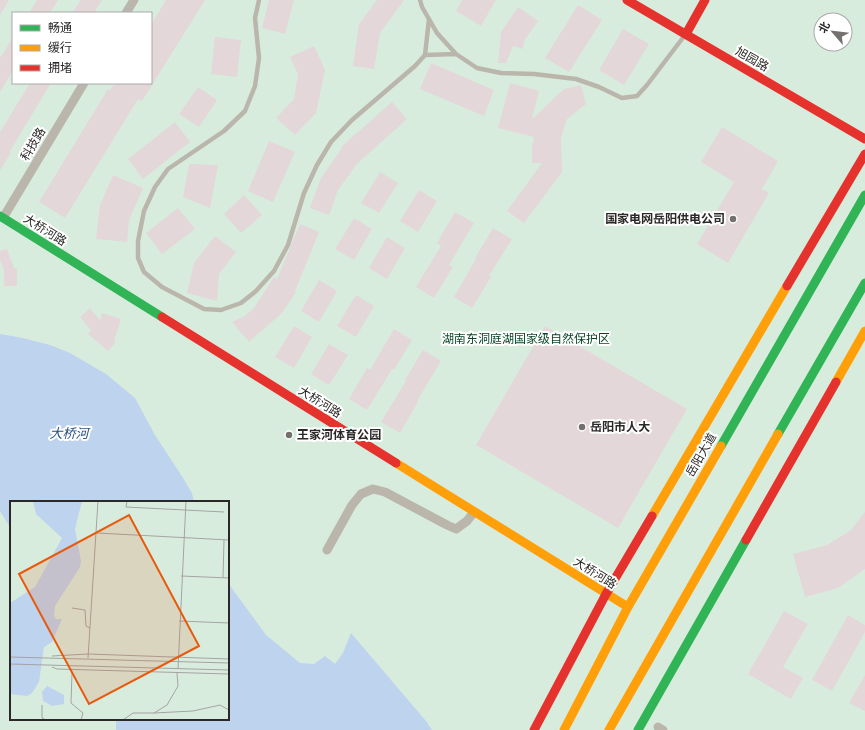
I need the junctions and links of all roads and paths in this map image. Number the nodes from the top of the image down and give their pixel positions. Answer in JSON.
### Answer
{"nodes":[{"id":1,"x":134,"y":0,"type":"edge"},
{"id":2,"x":259,"y":0,"type":"edge"},
{"id":3,"x":420,"y":0,"type":"edge"},
{"id":4,"x":627,"y":0,"type":"edge"},
{"id":5,"x":705,"y":0,"type":"edge"},
{"id":6,"x":127,"y":12,"type":"edge"},
{"id":7,"x":429,"y":19,"type":"junction"},
{"id":8,"x":686,"y":34,"type":"junction"},
{"id":9,"x":425,"y":54,"type":"junction"},
{"id":10,"x":456,"y":54,"type":"junction"},
{"id":11,"x":83,"y":84,"type":"edge"},
{"id":12,"x":865,"y":139,"type":"edge"},
{"id":13,"x":865,"y":154,"type":"edge"},
{"id":14,"x":865,"y":195,"type":"edge"},
{"id":15,"x":2,"y":217,"type":"edge"},
{"id":16,"x":865,"y":283,"type":"edge"},
{"id":17,"x":865,"y":331,"type":"edge"},
{"id":18,"x":474,"y":512,"type":"junction"},
{"id":19,"x":327,"y":550,"type":"dead end"},
{"id":20,"x":606,"y":594,"type":"junction"},
{"id":21,"x":628,"y":607,"type":"junction"},
{"id":22,"x":534,"y":730,"type":"edge"},
{"id":23,"x":564,"y":730,"type":"edge"},
{"id":24,"x":609,"y":730,"type":"edge"},
{"id":25,"x":638,"y":730,"type":"edge"}],
"edges":[{"from":1,"to":6,"type":"street"},
{"from":2,"to":9,"type":"lane"},
{"from":3,"to":7,"type":"lane"},
{"from":4,"to":8,"type":"main road","name":"旭园路"},
{"from":5,"to":8,"type":"main road"},
{"from":7,"to":9,"type":"lane"},
{"from":7,"to":10,"type":"lane"},
{"from":8,"to":10,"type":"lane"},
{"from":8,"to":12,"type":"main road","name":"旭园路"},
{"from":9,"to":10,"type":"lane"},
{"from":11,"to":15,"type":"street","name":"科技路"},
{"from":13,"to":20,"type":"main road"},
{"from":14,"to":21,"type":"main road","name":"岳阳大道"},
{"from":15,"to":18,"type":"main road","name":"大桥河路"},
{"from":16,"to":24,"type":"main road"},
{"from":17,"to":25,"type":"main road"},
{"from":18,"to":19,"type":"street"},
{"from":18,"to":20,"type":"main road","name":"大桥河路"},
{"from":20,"to":21,"type":"main road","name":"大桥河路"},
{"from":20,"to":22,"type":"main road"},
{"from":21,"to":23,"type":"main road","name":"岳阳大道"}]}
